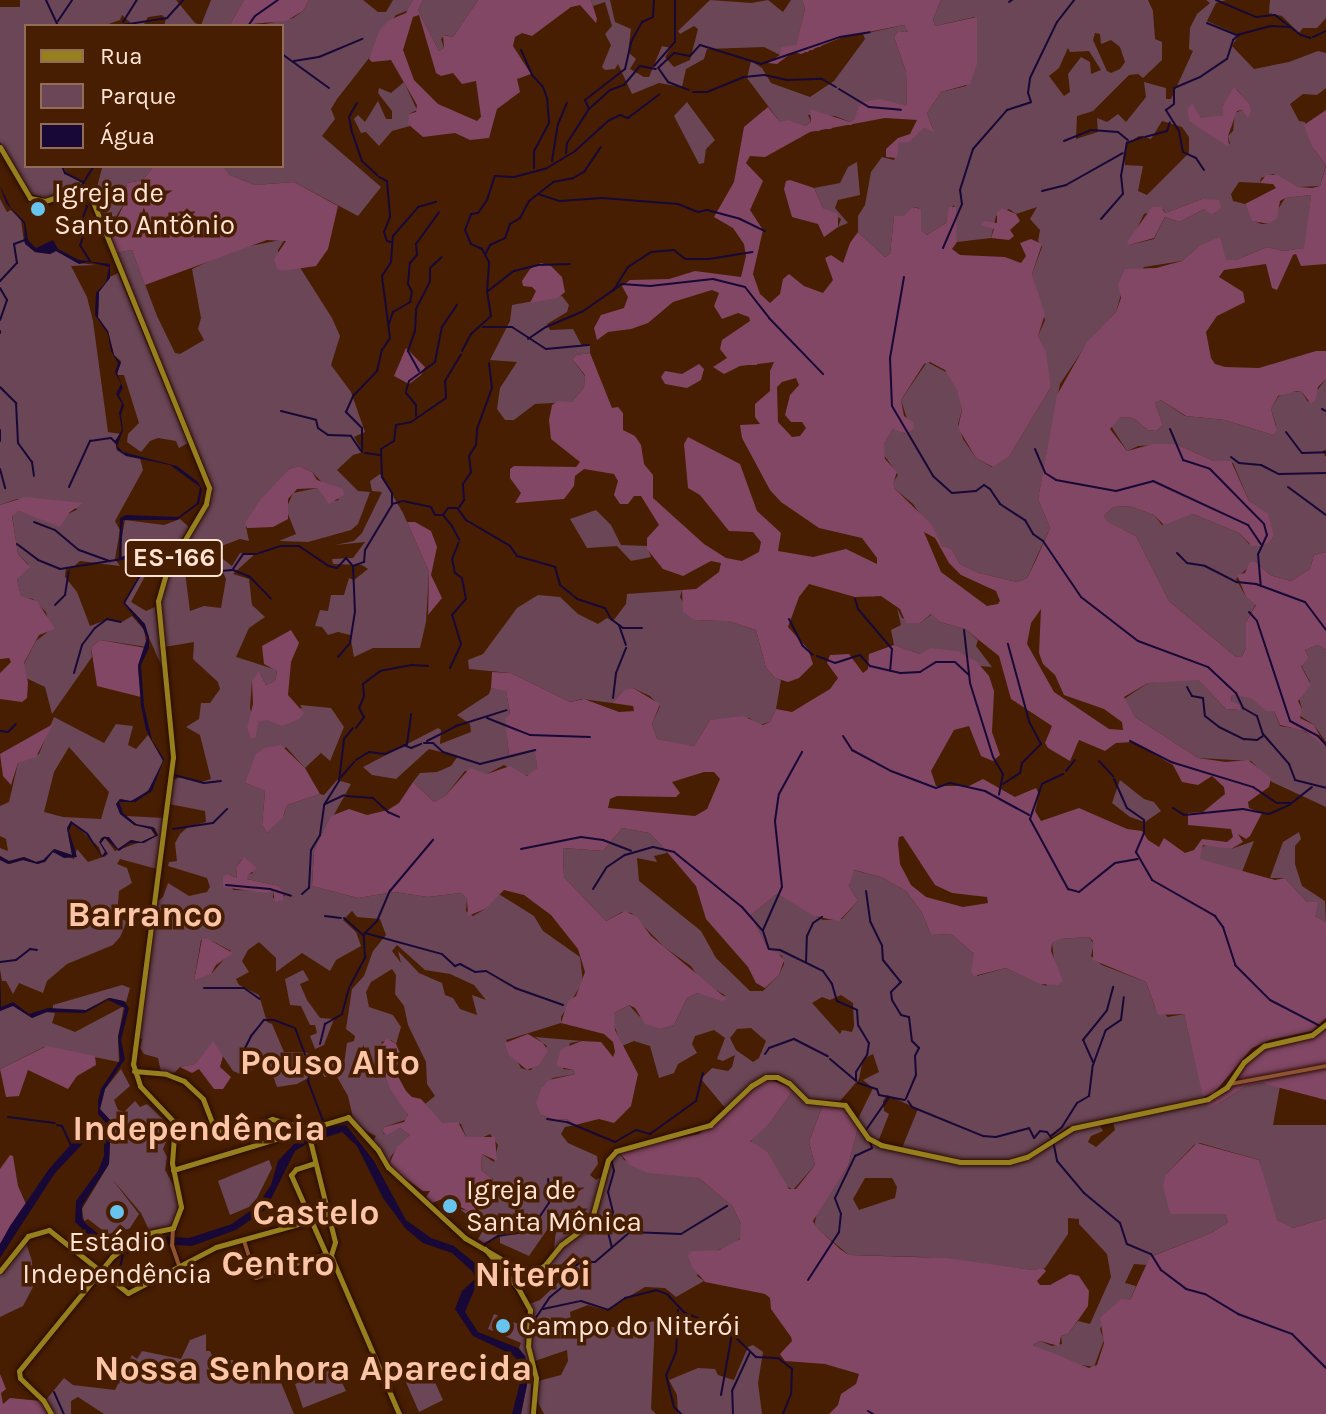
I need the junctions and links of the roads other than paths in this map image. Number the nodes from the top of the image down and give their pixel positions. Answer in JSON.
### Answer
{"nodes":[{"id":1,"x":0,"y":147,"type":"edge"},
{"id":2,"x":1326,"y":1024,"type":"edge"},
{"id":3,"x":1326,"y":1066,"type":"edge"},
{"id":4,"x":133,"y":1070,"type":"junction"},
{"id":5,"x":1230,"y":1084,"type":"junction"},
{"id":6,"x":308,"y":1132,"type":"junction"},
{"id":7,"x":315,"y":1163,"type":"junction"},
{"id":8,"x":173,"y":1170,"type":"junction"},
{"id":9,"x":327,"y":1216,"type":"junction"},
{"id":10,"x":310,"y":1220,"type":"junction"},
{"id":11,"x":172,"y":1231,"type":"junction"},
{"id":12,"x":244,"y":1241,"type":"junction"},
{"id":13,"x":485,"y":1248,"type":"junction"},
{"id":14,"x":329,"y":1255,"type":"junction"},
{"id":15,"x":179,"y":1265,"type":"junction"},
{"id":16,"x":0,"y":1271,"type":"edge"},
{"id":17,"x":101,"y":1271,"type":"junction"},
{"id":18,"x":51,"y":1414,"type":"edge"},
{"id":19,"x":397,"y":1414,"type":"edge"},
{"id":20,"x":533,"y":1414,"type":"edge"}],
"edges":[{"from":1,"to":4,"type":"main road","number":"ES-166"},
{"from":2,"to":5,"type":"main road"},
{"from":3,"to":5,"type":"street"},
{"from":4,"to":6,"type":"main road"},
{"from":4,"to":8,"type":"main road"},
{"from":5,"to":13,"type":"main road"},
{"from":6,"to":7,"type":"main road"},
{"from":6,"to":8,"type":"main road"},
{"from":6,"to":13,"type":"main road"},
{"from":7,"to":9,"type":"main road"},
{"from":7,"to":10,"type":"main road"},
{"from":8,"to":11,"type":"main road"},
{"from":9,"to":10,"type":"main road"},
{"from":9,"to":14,"type":"main road"},
{"from":10,"to":12,"type":"main road"},
{"from":10,"to":14,"type":"main road"},
{"from":11,"to":15,"type":"street"},
{"from":11,"to":17,"type":"main road"},
{"from":12,"to":14,"type":"street"},
{"from":12,"to":15,"type":"main road"},
{"from":13,"to":20,"type":"main road"},
{"from":14,"to":19,"type":"main road"},
{"from":15,"to":17,"type":"main road"},
{"from":16,"to":17,"type":"main road"},
{"from":17,"to":18,"type":"main road"}]}
